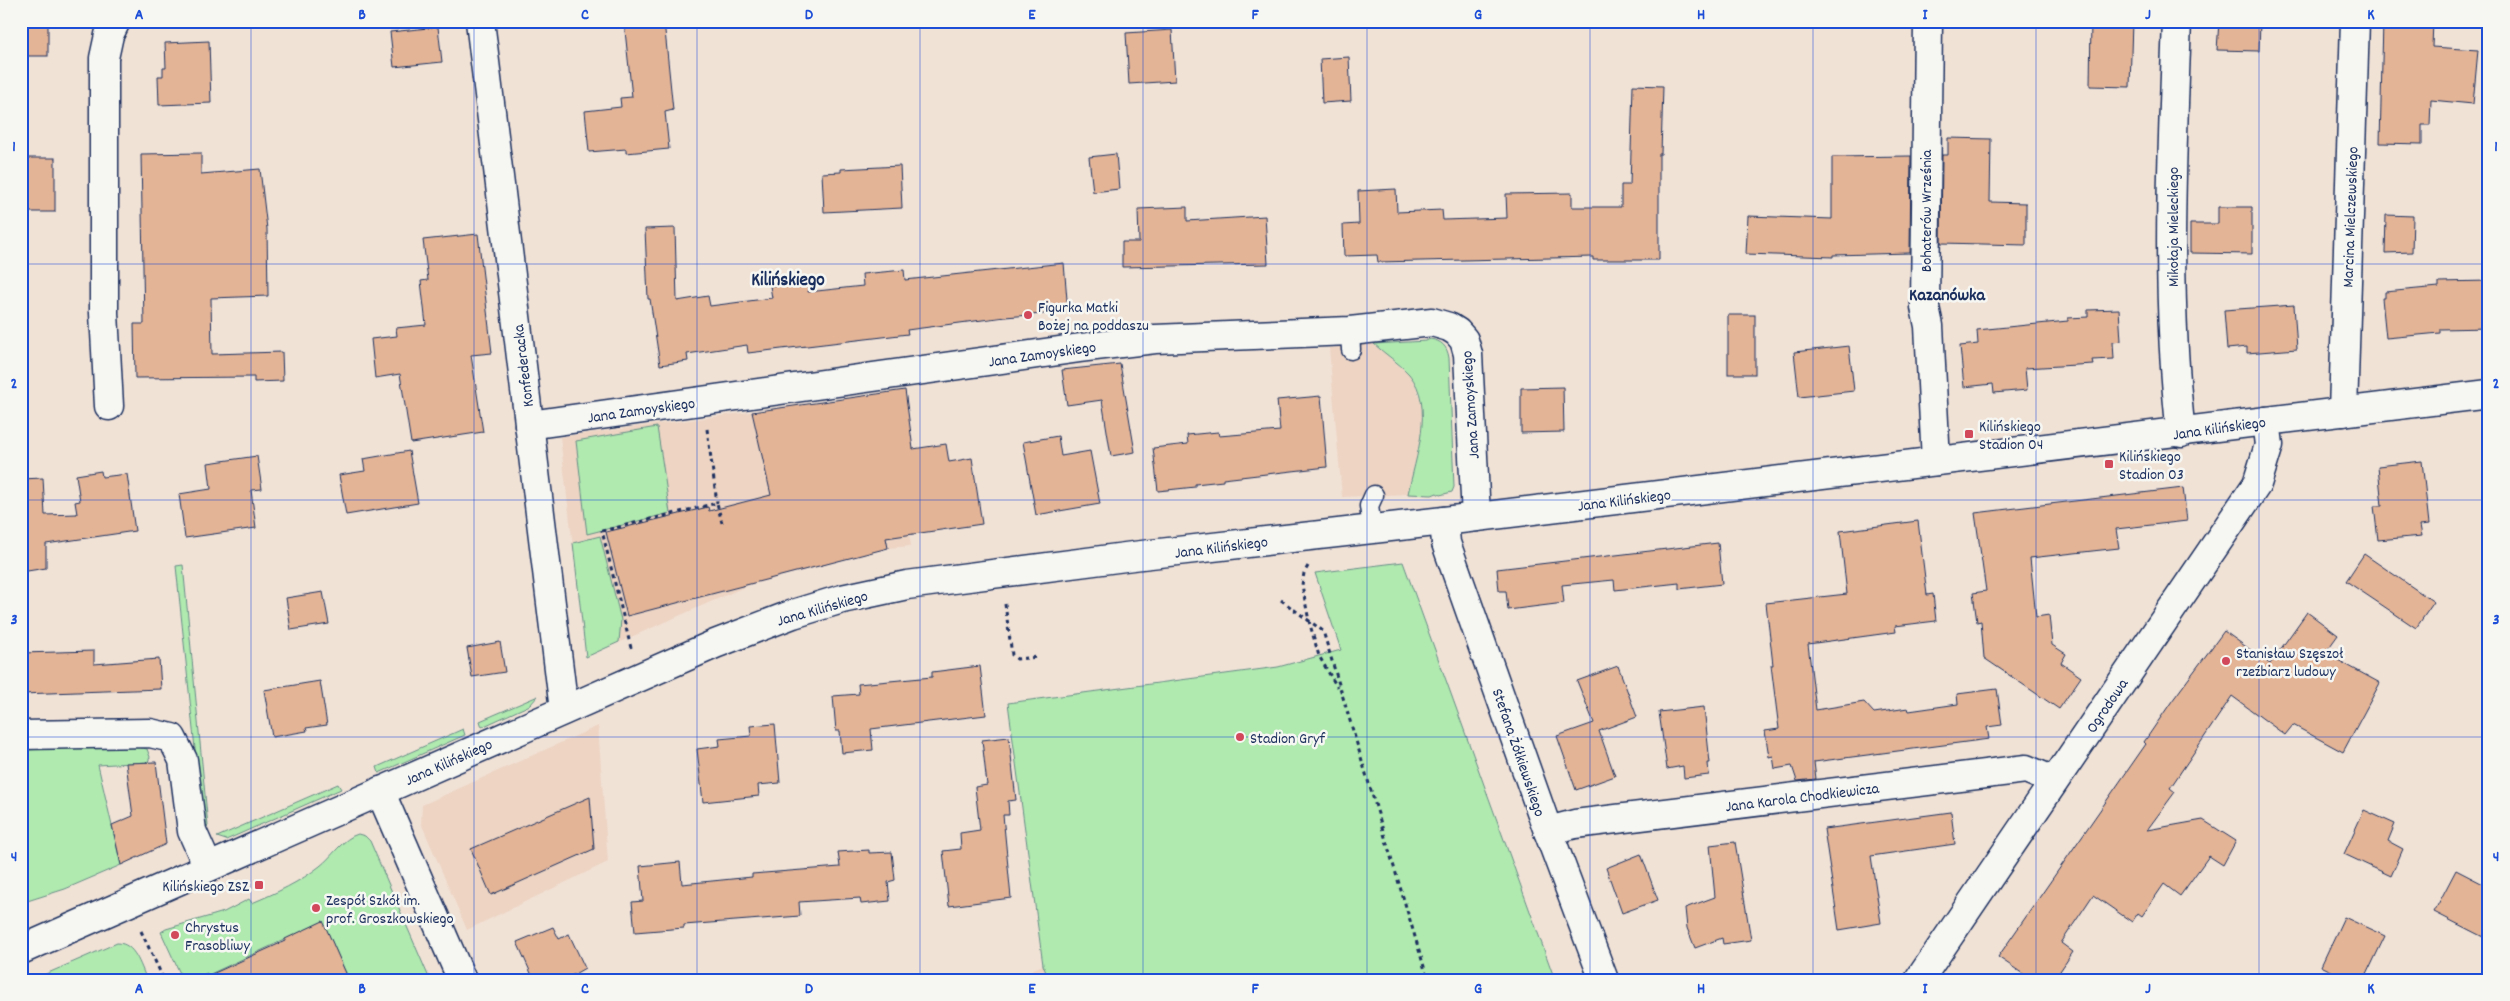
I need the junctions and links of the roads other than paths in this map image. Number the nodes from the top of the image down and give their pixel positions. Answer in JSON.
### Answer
{"nodes":[{"id":1,"x":116,"y":21,"type":"edge"},
{"id":2,"x":480,"y":21,"type":"edge"},
{"id":3,"x":1928,"y":21,"type":"edge"},
{"id":4,"x":2177,"y":21,"type":"edge"},
{"id":5,"x":2355,"y":21,"type":"edge"},
{"id":6,"x":2489,"y":394,"type":"edge"},
{"id":7,"x":109,"y":406,"type":"dead end"},
{"id":8,"x":2343,"y":412,"type":"junction"},
{"id":9,"x":2266,"y":421,"type":"junction"},
{"id":10,"x":529,"y":425,"type":"junction"},
{"id":11,"x":2181,"y":433,"type":"junction"},
{"id":12,"x":1936,"y":461,"type":"junction"},
{"id":13,"x":1374,"y":495,"type":"dead end"},
{"id":14,"x":1476,"y":517,"type":"junction"},
{"id":15,"x":1444,"y":521,"type":"junction"},
{"id":16,"x":1372,"y":528,"type":"junction"},
{"id":17,"x":564,"y":710,"type":"junction"},
{"id":18,"x":21,"y":735,"type":"edge"},
{"id":19,"x":2054,"y":781,"type":"junction"},
{"id":20,"x":380,"y":791,"type":"junction"},
{"id":21,"x":1548,"y":831,"type":"junction"},
{"id":22,"x":208,"y":867,"type":"junction"},
{"id":23,"x":21,"y":950,"type":"edge"},
{"id":24,"x":462,"y":980,"type":"edge"},
{"id":25,"x":1604,"y":980,"type":"edge"},
{"id":26,"x":1919,"y":980,"type":"edge"}],
"edges":[{"from":1,"to":7,"type":"street"},
{"from":2,"to":10,"type":"street","name":"Konfederacka"},
{"from":3,"to":12,"type":"street","name":"Bohaterów Września"},
{"from":4,"to":11,"type":"street","name":"Mikołaja Mieleckiego"},
{"from":5,"to":8,"type":"street","name":"Marcina Mielczewskiego"},
{"from":6,"to":8,"type":"street","name":"Jana Kilińskiego"},
{"from":8,"to":9,"type":"street","name":"Jana Kilińskiego"},
{"from":9,"to":11,"type":"street","name":"Jana Kilińskiego"},
{"from":9,"to":19,"type":"street","name":"Ogrodowa"},
{"from":10,"to":14,"type":"street","name":"Jana Zamoyskiego"},
{"from":10,"to":17,"type":"street","name":"Konfederacka"},
{"from":11,"to":12,"type":"street","name":"Jana Kilińskiego"},
{"from":12,"to":14,"type":"street","name":"Jana Kilińskiego"},
{"from":13,"to":16,"type":"lane"},
{"from":14,"to":15,"type":"street","name":"Jana Kilińskiego"},
{"from":15,"to":16,"type":"street","name":"Jana Kilińskiego"},
{"from":15,"to":21,"type":"street","name":"Stefana Żółkiewskiego"},
{"from":16,"to":17,"type":"street","name":"Jana Kilińskiego"},
{"from":17,"to":20,"type":"street","name":"Jana Kilińskiego"},
{"from":18,"to":22,"type":"street"},
{"from":19,"to":21,"type":"street","name":"Jana Karola Chodkiewicza"},
{"from":19,"to":26,"type":"street","name":"Ogrodowa"},
{"from":20,"to":22,"type":"street","name":"Jana Kilińskiego"},
{"from":20,"to":24,"type":"street"},
{"from":21,"to":25,"type":"street","name":"Stefana Żółkiewskiego"},
{"from":22,"to":23,"type":"street","name":"Jana Kilińskiego"}]}
